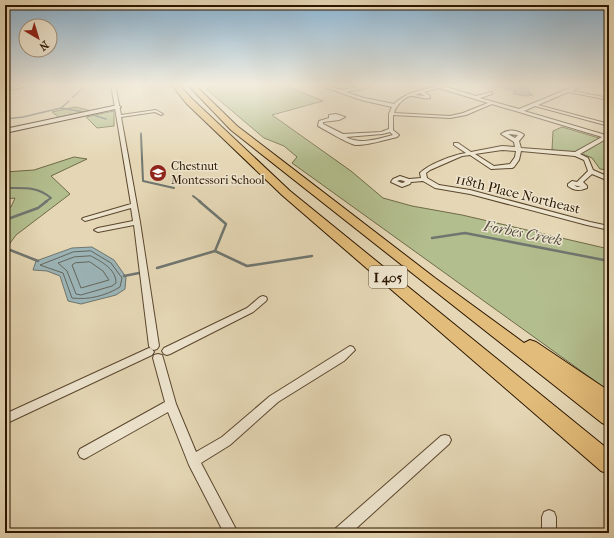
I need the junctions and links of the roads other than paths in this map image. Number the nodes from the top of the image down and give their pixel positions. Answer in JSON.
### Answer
{"nodes":[{"id":1,"x":113,"y":109,"type":"edge"},
{"id":2,"x":118,"y":109,"type":"edge"},
{"id":3,"x":197,"y":109,"type":"edge"},
{"id":4,"x":215,"y":109,"type":"edge"},
{"id":5,"x":393,"y":109,"type":"edge"},
{"id":6,"x":475,"y":109,"type":"edge"},
{"id":7,"x":510,"y":109,"type":"edge"},
{"id":8,"x":526,"y":109,"type":"edge"},
{"id":9,"x":550,"y":109,"type":"edge"},
{"id":10,"x":519,"y":112,"type":"junction"},
{"id":11,"x":161,"y":114,"type":"dead end"},
{"id":12,"x":391,"y":114,"type":"junction"},
{"id":13,"x":120,"y":116,"type":"junction"},
{"id":14,"x":331,"y":118,"type":"dead end"},
{"id":15,"x":609,"y":125,"type":"edge"},
{"id":16,"x":391,"y":130,"type":"junction"},
{"id":17,"x":5,"y":131,"type":"edge"},
{"id":18,"x":342,"y":136,"type":"junction"},
{"id":19,"x":608,"y":138,"type":"edge"},
{"id":20,"x":516,"y":141,"type":"dead end"},
{"id":21,"x":456,"y":144,"type":"dead end"},
{"id":22,"x":518,"y":148,"type":"junction"},
{"id":23,"x":471,"y":153,"type":"junction"},
{"id":24,"x":576,"y":154,"type":"junction"},
{"id":25,"x":591,"y":171,"type":"junction"},
{"id":26,"x":424,"y":179,"type":"junction"},
{"id":27,"x":609,"y":179,"type":"edge"},
{"id":28,"x":408,"y":181,"type":"dead end"},
{"id":29,"x":580,"y":183,"type":"dead end"},
{"id":30,"x":134,"y":205,"type":"junction"},
{"id":31,"x":85,"y":219,"type":"dead end"},
{"id":32,"x":137,"y":222,"type":"junction"},
{"id":33,"x":609,"y":228,"type":"edge"},
{"id":34,"x":98,"y":230,"type":"dead end"},
{"id":35,"x":430,"y":281,"type":"junction"},
{"id":36,"x":264,"y":300,"type":"dead end"},
{"id":37,"x":350,"y":350,"type":"dead end"},
{"id":38,"x":157,"y":352,"type":"junction"},
{"id":39,"x":609,"y":401,"type":"edge"},
{"id":40,"x":170,"y":405,"type":"junction"},
{"id":41,"x":609,"y":417,"type":"edge"},
{"id":42,"x":5,"y":419,"type":"edge"},
{"id":43,"x":445,"y":440,"type":"dead end"},
{"id":44,"x":84,"y":452,"type":"dead end"},
{"id":45,"x":193,"y":461,"type":"junction"},
{"id":46,"x":609,"y":464,"type":"edge"},
{"id":47,"x":549,"y":517,"type":"dead end"},
{"id":48,"x":231,"y":533,"type":"edge"},
{"id":49,"x":341,"y":533,"type":"edge"},
{"id":50,"x":549,"y":533,"type":"edge"}],
"edges":[{"from":1,"to":17,"type":"street"},
{"from":2,"to":13,"type":"street"},
{"from":3,"to":46,"type":"highway","number":"I 405"},
{"from":4,"to":35,"type":"highway","number":"I 405"},
{"from":5,"to":12,"type":"street"},
{"from":6,"to":12,"type":"street"},
{"from":7,"to":10,"type":"street"},
{"from":8,"to":10,"type":"street"},
{"from":9,"to":15,"type":"street"},
{"from":10,"to":19,"type":"street"},
{"from":11,"to":13,"type":"street"},
{"from":12,"to":16,"type":"street"},
{"from":13,"to":30,"type":"street"},
{"from":14,"to":18,"type":"street"},
{"from":16,"to":18,"type":"street"},
{"from":16,"to":18,"type":"street"},
{"from":19,"to":24,"type":"street"},
{"from":20,"to":22,"type":"street"},
{"from":21,"to":23,"type":"street"},
{"from":22,"to":23,"type":"street"},
{"from":22,"to":23,"type":"street"},
{"from":22,"to":24,"type":"street"},
{"from":23,"to":26,"type":"street"},
{"from":24,"to":25,"type":"street"},
{"from":25,"to":27,"type":"street"},
{"from":25,"to":29,"type":"street"},
{"from":26,"to":28,"type":"street"},
{"from":26,"to":33,"type":"street","name":"118th Place Northeast"},
{"from":30,"to":31,"type":"street"},
{"from":30,"to":32,"type":"street"},
{"from":32,"to":34,"type":"street"},
{"from":32,"to":38,"type":"street"},
{"from":35,"to":39,"type":"highway"},
{"from":35,"to":41,"type":"highway","number":"I 405"},
{"from":36,"to":38,"type":"street"},
{"from":37,"to":45,"type":"street"},
{"from":38,"to":40,"type":"street"},
{"from":38,"to":42,"type":"street"},
{"from":40,"to":44,"type":"street"},
{"from":40,"to":45,"type":"street"},
{"from":43,"to":49,"type":"street"},
{"from":45,"to":48,"type":"street"},
{"from":47,"to":50,"type":"street"}]}
